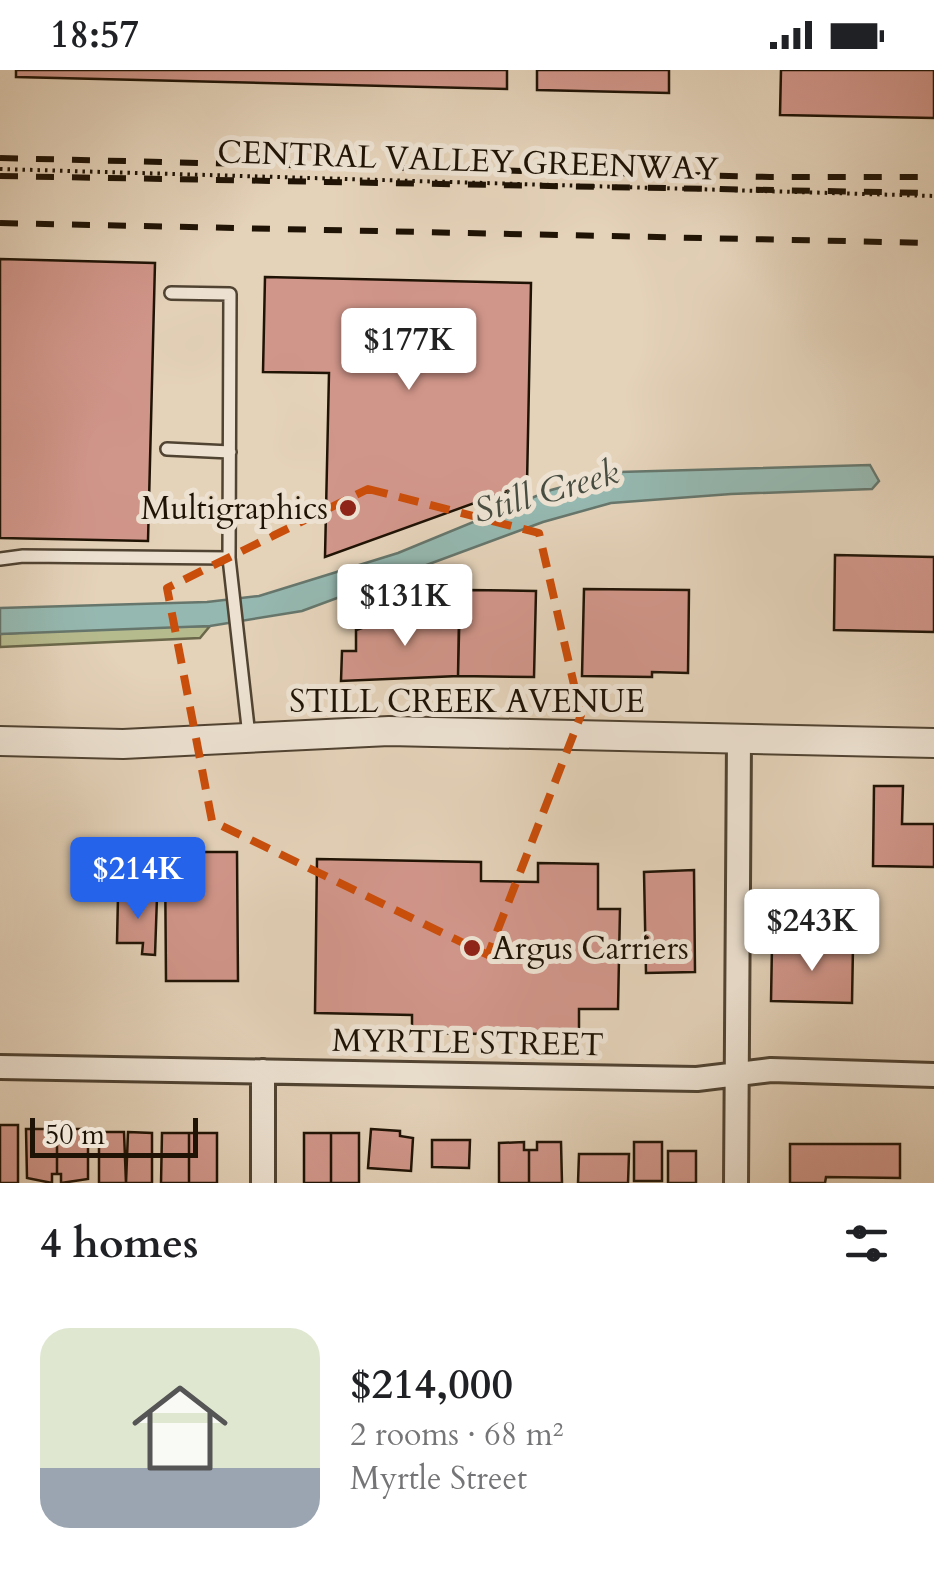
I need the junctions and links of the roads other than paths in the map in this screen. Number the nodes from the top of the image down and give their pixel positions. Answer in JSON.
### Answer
{"nodes":[{"id":1,"x":172,"y":292,"type":"dead end"},
{"id":2,"x":167,"y":449,"type":"dead end"},
{"id":3,"x":230,"y":452,"type":"junction"},
{"id":4,"x":162,"y":513,"type":"dead end"},
{"id":5,"x":229,"y":515,"type":"junction"},
{"id":6,"x":229,"y":558,"type":"junction"},
{"id":7,"x":0,"y":559,"type":"edge"},
{"id":8,"x":249,"y":736,"type":"junction"},
{"id":9,"x":740,"y":739,"type":"junction"},
{"id":10,"x":0,"y":742,"type":"edge"},
{"id":11,"x":934,"y":743,"type":"edge"},
{"id":12,"x":0,"y":1067,"type":"edge"},
{"id":13,"x":263,"y":1071,"type":"junction"},
{"id":14,"x":739,"y":1074,"type":"junction"},
{"id":15,"x":934,"y":1075,"type":"edge"},
{"id":16,"x":263,"y":1183,"type":"edge"},
{"id":17,"x":736,"y":1183,"type":"edge"}],
"edges":[{"from":1,"to":3,"type":"lane"},
{"from":2,"to":3,"type":"lane"},
{"from":3,"to":5,"type":"lane"},
{"from":4,"to":5,"type":"lane"},
{"from":5,"to":6,"type":"lane"},
{"from":6,"to":7,"type":"lane"},
{"from":6,"to":8,"type":"lane"},
{"from":8,"to":9,"type":"street","name":"STILL CREEK AVENUE"},
{"from":8,"to":10,"type":"street","name":"STILL CREEK AVENUE"},
{"from":9,"to":11,"type":"street","name":"STILL CREEK AVENUE"},
{"from":9,"to":14,"type":"street"},
{"from":12,"to":13,"type":"street","name":"MYRTLE STREET"},
{"from":13,"to":14,"type":"street","name":"MYRTLE STREET"},
{"from":13,"to":16,"type":"street"},
{"from":14,"to":15,"type":"street","name":"MYRTLE STREET"},
{"from":14,"to":17,"type":"street"}]}
